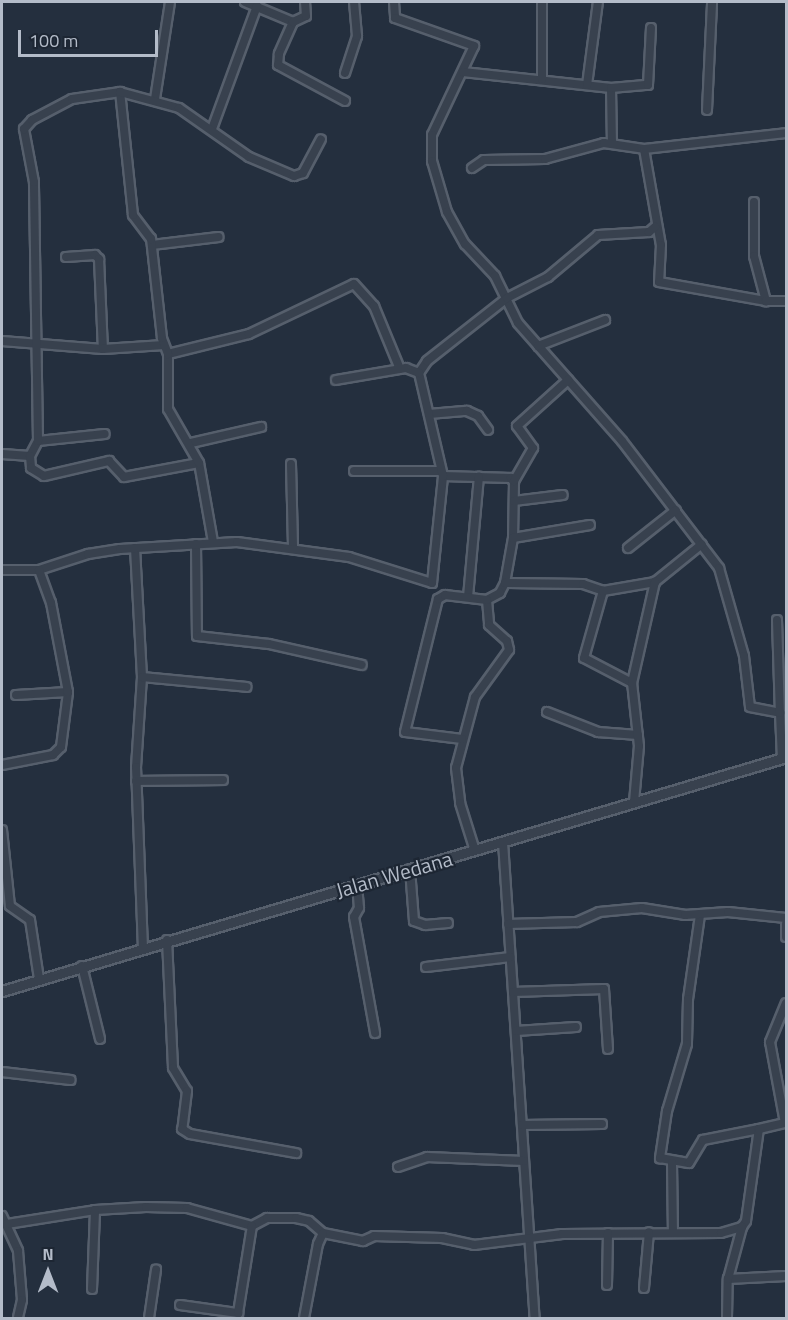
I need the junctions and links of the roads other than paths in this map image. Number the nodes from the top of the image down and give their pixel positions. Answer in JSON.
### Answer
{"nodes":[{"id":1,"x":170,"y":2,"type":"edge"},
{"id":2,"x":245,"y":2,"type":"edge"},
{"id":3,"x":305,"y":2,"type":"edge"},
{"id":4,"x":354,"y":2,"type":"edge"},
{"id":5,"x":394,"y":2,"type":"edge"},
{"id":6,"x":542,"y":2,"type":"edge"},
{"id":7,"x":598,"y":2,"type":"edge"},
{"id":8,"x":712,"y":2,"type":"edge"},
{"id":9,"x":257,"y":6,"type":"junction"},
{"id":10,"x":293,"y":22,"type":"junction"},
{"id":11,"x":651,"y":28,"type":"dead end"},
{"id":12,"x":464,"y":72,"type":"junction"},
{"id":13,"x":345,"y":73,"type":"dead end"},
{"id":14,"x":542,"y":79,"type":"junction"},
{"id":15,"x":587,"y":85,"type":"junction"},
{"id":16,"x":611,"y":88,"type":"junction"},
{"id":17,"x":120,"y":92,"type":"junction"},
{"id":18,"x":155,"y":99,"type":"junction"},
{"id":19,"x":345,"y":101,"type":"dead end"},
{"id":20,"x":707,"y":110,"type":"dead end"},
{"id":21,"x":212,"y":129,"type":"junction"},
{"id":22,"x":786,"y":134,"type":"edge"},
{"id":23,"x":321,"y":139,"type":"dead end"},
{"id":24,"x":612,"y":143,"type":"junction"},
{"id":25,"x":644,"y":148,"type":"junction"},
{"id":26,"x":472,"y":168,"type":"dead end"},
{"id":27,"x":754,"y":202,"type":"dead end"},
{"id":28,"x":655,"y":227,"type":"junction"},
{"id":29,"x":219,"y":237,"type":"dead end"},
{"id":30,"x":152,"y":245,"type":"junction"},
{"id":31,"x":66,"y":257,"type":"dead end"},
{"id":32,"x":507,"y":298,"type":"junction"},
{"id":33,"x":766,"y":301,"type":"junction"},
{"id":34,"x":786,"y":301,"type":"edge"},
{"id":35,"x":605,"y":320,"type":"dead end"},
{"id":36,"x":2,"y":341,"type":"edge"},
{"id":37,"x":37,"y":342,"type":"junction"},
{"id":38,"x":164,"y":345,"type":"junction"},
{"id":39,"x":538,"y":346,"type":"junction"},
{"id":40,"x":103,"y":349,"type":"junction"},
{"id":41,"x":168,"y":354,"type":"junction"},
{"id":42,"x":400,"y":369,"type":"junction"},
{"id":43,"x":419,"y":373,"type":"junction"},
{"id":44,"x":336,"y":380,"type":"dead end"},
{"id":45,"x":568,"y":380,"type":"junction"},
{"id":46,"x":429,"y":414,"type":"junction"},
{"id":47,"x":261,"y":427,"type":"dead end"},
{"id":48,"x":488,"y":430,"type":"dead end"},
{"id":49,"x":105,"y":434,"type":"dead end"},
{"id":50,"x":38,"y":441,"type":"junction"},
{"id":51,"x":191,"y":443,"type":"junction"},
{"id":52,"x":2,"y":454,"type":"edge"},
{"id":53,"x":30,"y":456,"type":"junction"},
{"id":54,"x":199,"y":463,"type":"junction"},
{"id":55,"x":291,"y":464,"type":"dead end"},
{"id":56,"x":354,"y":471,"type":"dead end"},
{"id":57,"x":442,"y":474,"type":"junction"},
{"id":58,"x":479,"y":477,"type":"junction"},
{"id":59,"x":514,"y":481,"type":"junction"},
{"id":60,"x":563,"y":495,"type":"dead end"},
{"id":61,"x":514,"y":501,"type":"junction"},
{"id":62,"x":676,"y":510,"type":"junction"},
{"id":63,"x":590,"y":525,"type":"dead end"},
{"id":64,"x":513,"y":538,"type":"junction"},
{"id":65,"x":213,"y":542,"type":"junction"},
{"id":66,"x":196,"y":544,"type":"junction"},
{"id":67,"x":702,"y":544,"type":"junction"},
{"id":68,"x":293,"y":547,"type":"junction"},
{"id":69,"x":135,"y":548,"type":"junction"},
{"id":70,"x":628,"y":548,"type":"dead end"},
{"id":71,"x":2,"y":570,"type":"edge"},
{"id":72,"x":39,"y":570,"type":"junction"},
{"id":73,"x":433,"y":582,"type":"junction"},
{"id":74,"x":655,"y":582,"type":"junction"},
{"id":75,"x":505,"y":583,"type":"junction"},
{"id":76,"x":603,"y":591,"type":"junction"},
{"id":77,"x":442,"y":596,"type":"junction"},
{"id":78,"x":468,"y":597,"type":"junction"},
{"id":79,"x":487,"y":600,"type":"junction"},
{"id":80,"x":777,"y":620,"type":"dead end"},
{"id":81,"x":362,"y":665,"type":"dead end"},
{"id":82,"x":142,"y":677,"type":"junction"},
{"id":83,"x":632,"y":683,"type":"junction"},
{"id":84,"x":247,"y":687,"type":"dead end"},
{"id":85,"x":68,"y":692,"type":"junction"},
{"id":86,"x":16,"y":695,"type":"dead end"},
{"id":87,"x":547,"y":712,"type":"dead end"},
{"id":88,"x":780,"y":713,"type":"junction"},
{"id":89,"x":638,"y":735,"type":"junction"},
{"id":90,"x":462,"y":739,"type":"junction"},
{"id":91,"x":784,"y":758,"type":"edge"},
{"id":92,"x":2,"y":765,"type":"edge"},
{"id":93,"x":223,"y":780,"type":"dead end"},
{"id":94,"x":136,"y":781,"type":"junction"},
{"id":95,"x":634,"y":802,"type":"junction"},
{"id":96,"x":2,"y":830,"type":"edge"},
{"id":97,"x":503,"y":842,"type":"junction"},
{"id":98,"x":475,"y":851,"type":"junction"},
{"id":99,"x":410,"y":869,"type":"junction"},
{"id":100,"x":357,"y":885,"type":"junction"},
{"id":101,"x":700,"y":915,"type":"junction"},
{"id":102,"x":786,"y":918,"type":"edge"},
{"id":103,"x":448,"y":923,"type":"dead end"},
{"id":104,"x":508,"y":924,"type":"junction"},
{"id":105,"x":786,"y":924,"type":"edge"},
{"id":106,"x":786,"y":937,"type":"edge"},
{"id":107,"x":167,"y":940,"type":"junction"},
{"id":108,"x":142,"y":947,"type":"junction"},
{"id":109,"x":510,"y":957,"type":"junction"},
{"id":110,"x":82,"y":966,"type":"junction"},
{"id":111,"x":426,"y":967,"type":"dead end"},
{"id":112,"x":39,"y":979,"type":"junction"},
{"id":113,"x":2,"y":990,"type":"edge"},
{"id":114,"x":513,"y":992,"type":"junction"},
{"id":115,"x":786,"y":1003,"type":"edge"},
{"id":116,"x":576,"y":1027,"type":"dead end"},
{"id":117,"x":516,"y":1030,"type":"junction"},
{"id":118,"x":375,"y":1032,"type":"dead end"},
{"id":119,"x":100,"y":1039,"type":"dead end"},
{"id":120,"x":608,"y":1049,"type":"dead end"},
{"id":121,"x":2,"y":1072,"type":"edge"},
{"id":122,"x":71,"y":1080,"type":"dead end"},
{"id":123,"x":786,"y":1123,"type":"edge"},
{"id":124,"x":602,"y":1124,"type":"dead end"},
{"id":125,"x":522,"y":1125,"type":"junction"},
{"id":126,"x":759,"y":1129,"type":"junction"},
{"id":127,"x":296,"y":1153,"type":"dead end"},
{"id":128,"x":524,"y":1161,"type":"junction"},
{"id":129,"x":672,"y":1163,"type":"junction"},
{"id":130,"x":399,"y":1167,"type":"dead end"},
{"id":131,"x":95,"y":1210,"type":"junction"},
{"id":132,"x":2,"y":1216,"type":"edge"},
{"id":133,"x":7,"y":1224,"type":"junction"},
{"id":134,"x":252,"y":1226,"type":"junction"},
{"id":135,"x":742,"y":1227,"type":"junction"},
{"id":136,"x":673,"y":1231,"type":"junction"},
{"id":137,"x":649,"y":1232,"type":"junction"},
{"id":138,"x":323,"y":1233,"type":"junction"},
{"id":139,"x":608,"y":1233,"type":"junction"},
{"id":140,"x":530,"y":1237,"type":"junction"},
{"id":141,"x":156,"y":1270,"type":"dead end"},
{"id":142,"x":786,"y":1276,"type":"edge"},
{"id":143,"x":728,"y":1279,"type":"junction"},
{"id":144,"x":607,"y":1285,"type":"dead end"},
{"id":145,"x":92,"y":1288,"type":"dead end"},
{"id":146,"x":645,"y":1288,"type":"dead end"},
{"id":147,"x":180,"y":1305,"type":"dead end"},
{"id":148,"x":18,"y":1318,"type":"edge"},
{"id":149,"x":149,"y":1318,"type":"edge"},
{"id":150,"x":304,"y":1318,"type":"edge"},
{"id":151,"x":535,"y":1318,"type":"edge"},
{"id":152,"x":728,"y":1318,"type":"edge"}],
"edges":[{"from":1,"to":18,"type":"street"},
{"from":2,"to":9,"type":"street"},
{"from":3,"to":10,"type":"street"},
{"from":4,"to":13,"type":"street"},
{"from":5,"to":12,"type":"street"},
{"from":6,"to":14,"type":"street"},
{"from":7,"to":15,"type":"street"},
{"from":8,"to":20,"type":"street"},
{"from":9,"to":10,"type":"street"},
{"from":9,"to":21,"type":"street"},
{"from":10,"to":19,"type":"street"},
{"from":11,"to":16,"type":"street"},
{"from":12,"to":14,"type":"street"},
{"from":12,"to":32,"type":"street"},
{"from":14,"to":15,"type":"street"},
{"from":15,"to":16,"type":"street"},
{"from":16,"to":24,"type":"street"},
{"from":17,"to":18,"type":"street"},
{"from":17,"to":30,"type":"street"},
{"from":17,"to":37,"type":"street"},
{"from":18,"to":21,"type":"street"},
{"from":21,"to":23,"type":"street"},
{"from":22,"to":25,"type":"street"},
{"from":24,"to":25,"type":"street"},
{"from":24,"to":26,"type":"street"},
{"from":25,"to":28,"type":"street"},
{"from":27,"to":33,"type":"street"},
{"from":28,"to":32,"type":"street"},
{"from":28,"to":33,"type":"street"},
{"from":29,"to":30,"type":"street"},
{"from":30,"to":38,"type":"street"},
{"from":31,"to":40,"type":"street"},
{"from":32,"to":39,"type":"street"},
{"from":32,"to":43,"type":"street"},
{"from":33,"to":34,"type":"street"},
{"from":35,"to":39,"type":"street"},
{"from":36,"to":37,"type":"street"},
{"from":37,"to":40,"type":"street"},
{"from":37,"to":50,"type":"street"},
{"from":38,"to":40,"type":"street"},
{"from":38,"to":41,"type":"street"},
{"from":39,"to":45,"type":"street"},
{"from":41,"to":42,"type":"street"},
{"from":41,"to":51,"type":"street"},
{"from":42,"to":43,"type":"street"},
{"from":42,"to":44,"type":"street"},
{"from":43,"to":46,"type":"street"},
{"from":45,"to":59,"type":"street"},
{"from":45,"to":62,"type":"street"},
{"from":46,"to":48,"type":"street"},
{"from":46,"to":57,"type":"street"},
{"from":47,"to":51,"type":"street"},
{"from":49,"to":50,"type":"street"},
{"from":50,"to":53,"type":"street"},
{"from":51,"to":54,"type":"street"},
{"from":52,"to":53,"type":"street"},
{"from":53,"to":54,"type":"street"},
{"from":54,"to":65,"type":"street"},
{"from":55,"to":68,"type":"street"},
{"from":56,"to":57,"type":"street"},
{"from":57,"to":58,"type":"street"},
{"from":57,"to":73,"type":"street"},
{"from":58,"to":59,"type":"street"},
{"from":58,"to":78,"type":"street"},
{"from":59,"to":61,"type":"street"},
{"from":60,"to":61,"type":"street"},
{"from":61,"to":64,"type":"street"},
{"from":62,"to":67,"type":"street"},
{"from":62,"to":70,"type":"street"},
{"from":63,"to":64,"type":"street"},
{"from":64,"to":75,"type":"street"},
{"from":65,"to":66,"type":"street"},
{"from":65,"to":68,"type":"street"},
{"from":66,"to":69,"type":"street"},
{"from":66,"to":81,"type":"street"},
{"from":67,"to":74,"type":"street"},
{"from":67,"to":88,"type":"street"},
{"from":68,"to":73,"type":"street"},
{"from":69,"to":72,"type":"street"},
{"from":69,"to":82,"type":"street"},
{"from":71,"to":72,"type":"street"},
{"from":72,"to":85,"type":"street"},
{"from":73,"to":77,"type":"street"},
{"from":74,"to":76,"type":"street"},
{"from":74,"to":83,"type":"street"},
{"from":75,"to":76,"type":"street"},
{"from":75,"to":79,"type":"street"},
{"from":76,"to":83,"type":"street"},
{"from":77,"to":78,"type":"street"},
{"from":77,"to":90,"type":"street"},
{"from":78,"to":79,"type":"street"},
{"from":79,"to":90,"type":"street"},
{"from":80,"to":88,"type":"street"},
{"from":82,"to":84,"type":"street"},
{"from":82,"to":94,"type":"street"},
{"from":83,"to":89,"type":"street"},
{"from":85,"to":86,"type":"street"},
{"from":85,"to":92,"type":"street"},
{"from":87,"to":89,"type":"street"},
{"from":88,"to":91,"type":"street"},
{"from":89,"to":95,"type":"street"},
{"from":90,"to":98,"type":"street"},
{"from":91,"to":95,"type":"street","name":"Jalan Wedana"},
{"from":93,"to":94,"type":"street"},
{"from":94,"to":108,"type":"street"},
{"from":95,"to":97,"type":"street","name":"Jalan Wedana"},
{"from":96,"to":112,"type":"street"},
{"from":97,"to":98,"type":"street","name":"Jalan Wedana"},
{"from":97,"to":104,"type":"street"},
{"from":98,"to":99,"type":"street","name":"Jalan Wedana"},
{"from":99,"to":100,"type":"street","name":"Jalan Wedana"},
{"from":99,"to":103,"type":"street"},
{"from":100,"to":107,"type":"street","name":"Jalan Wedana"},
{"from":100,"to":118,"type":"street"},
{"from":101,"to":102,"type":"street"},
{"from":101,"to":104,"type":"street"},
{"from":101,"to":129,"type":"street"},
{"from":104,"to":109,"type":"street"},
{"from":105,"to":106,"type":"street"},
{"from":107,"to":108,"type":"street","name":"Jalan Wedana"},
{"from":107,"to":127,"type":"street"},
{"from":108,"to":110,"type":"street","name":"Jalan Wedana"},
{"from":109,"to":111,"type":"street"},
{"from":109,"to":114,"type":"street"},
{"from":110,"to":112,"type":"street","name":"Jalan Wedana"},
{"from":110,"to":119,"type":"street"},
{"from":112,"to":113,"type":"street","name":"Jalan Wedana"},
{"from":114,"to":117,"type":"street"},
{"from":114,"to":120,"type":"street"},
{"from":115,"to":123,"type":"street"},
{"from":116,"to":117,"type":"street"},
{"from":117,"to":125,"type":"street"},
{"from":121,"to":122,"type":"street"},
{"from":123,"to":126,"type":"street"},
{"from":124,"to":125,"type":"street"},
{"from":125,"to":128,"type":"street"},
{"from":126,"to":129,"type":"street"},
{"from":126,"to":135,"type":"street"},
{"from":128,"to":130,"type":"street"},
{"from":128,"to":140,"type":"street"},
{"from":129,"to":136,"type":"street"},
{"from":131,"to":133,"type":"street"},
{"from":131,"to":134,"type":"street"},
{"from":131,"to":145,"type":"street"},
{"from":132,"to":133,"type":"street"},
{"from":133,"to":148,"type":"street"},
{"from":134,"to":138,"type":"street"},
{"from":134,"to":147,"type":"street"},
{"from":135,"to":136,"type":"street"},
{"from":135,"to":143,"type":"street"},
{"from":136,"to":137,"type":"street"},
{"from":137,"to":139,"type":"street"},
{"from":137,"to":146,"type":"street"},
{"from":138,"to":140,"type":"street"},
{"from":138,"to":150,"type":"street"},
{"from":139,"to":140,"type":"street"},
{"from":139,"to":144,"type":"street"},
{"from":140,"to":151,"type":"street"},
{"from":141,"to":149,"type":"street"},
{"from":142,"to":143,"type":"street"},
{"from":143,"to":152,"type":"street"}]}
